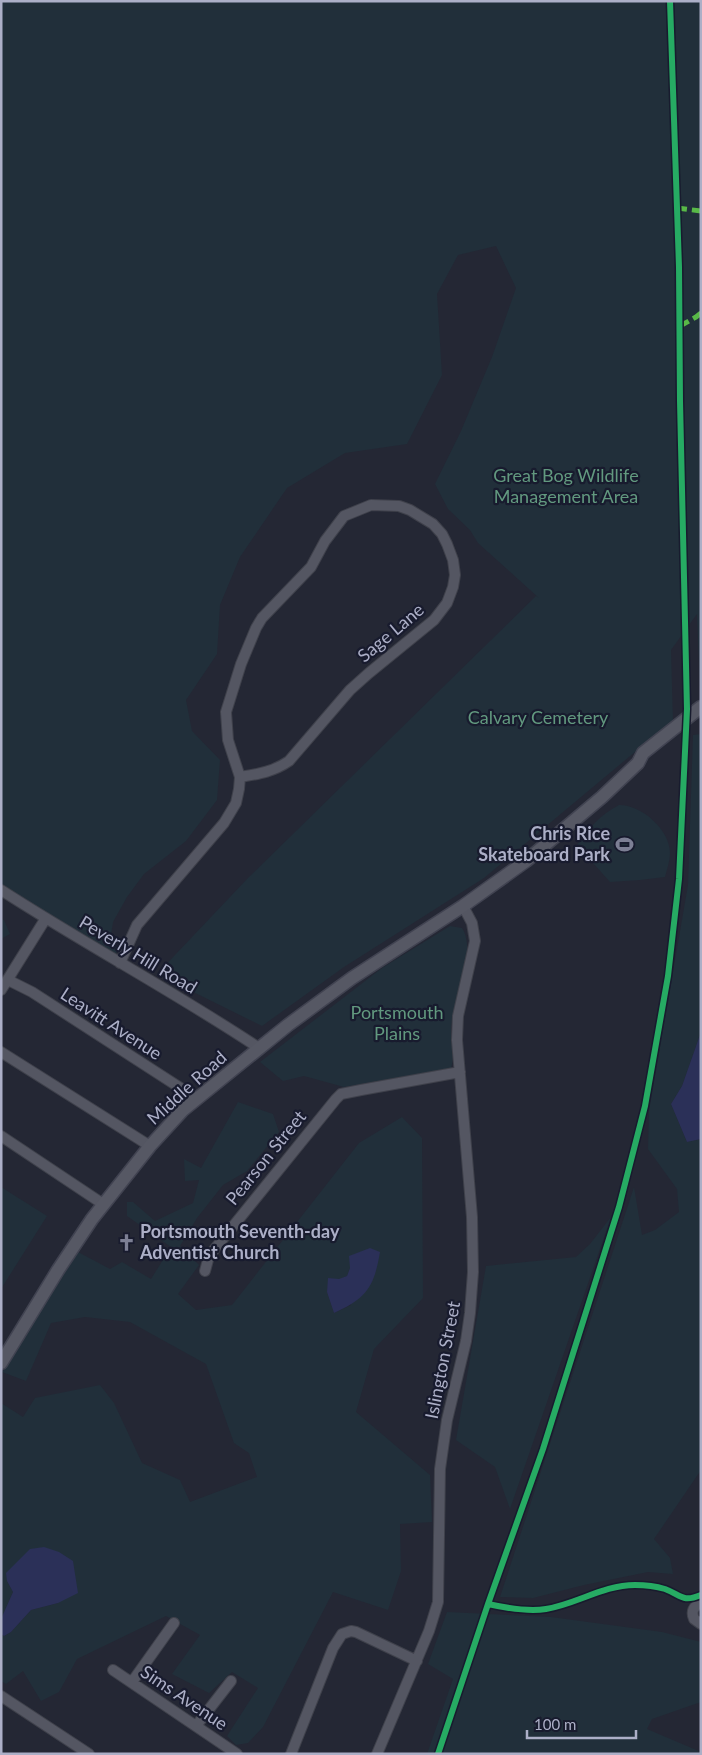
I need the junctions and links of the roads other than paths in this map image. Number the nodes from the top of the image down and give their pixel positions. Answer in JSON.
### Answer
{"nodes":[{"id":1,"x":692,"y":718,"type":"edge"},
{"id":2,"x":240,"y":777,"type":"junction"},
{"id":3,"x":1,"y":890,"type":"edge"},
{"id":4,"x":463,"y":906,"type":"junction"},
{"id":5,"x":46,"y":918,"type":"junction"},
{"id":6,"x":120,"y":963,"type":"junction"},
{"id":7,"x":8,"y":980,"type":"junction"},
{"id":8,"x":1,"y":990,"type":"edge"},
{"id":9,"x":259,"y":1048,"type":"junction"},
{"id":10,"x":1,"y":1052,"type":"edge"},
{"id":11,"x":460,"y":1072,"type":"junction"},
{"id":12,"x":196,"y":1098,"type":"junction"},
{"id":13,"x":1,"y":1136,"type":"edge"},
{"id":14,"x":150,"y":1146,"type":"junction"},
{"id":15,"x":104,"y":1204,"type":"junction"},
{"id":16,"x":205,"y":1271,"type":"dead end"},
{"id":17,"x":1,"y":1362,"type":"edge"},
{"id":18,"x":701,"y":1603,"type":"edge"},
{"id":19,"x":174,"y":1623,"type":"dead end"},
{"id":20,"x":701,"y":1624,"type":"edge"},
{"id":21,"x":416,"y":1661,"type":"junction"},
{"id":22,"x":112,"y":1670,"type":"dead end"},
{"id":23,"x":231,"y":1681,"type":"dead end"},
{"id":24,"x":132,"y":1682,"type":"junction"},
{"id":25,"x":1,"y":1696,"type":"edge"},
{"id":26,"x":196,"y":1726,"type":"junction"},
{"id":27,"x":89,"y":1754,"type":"edge"},
{"id":28,"x":237,"y":1754,"type":"edge"},
{"id":29,"x":291,"y":1754,"type":"edge"},
{"id":30,"x":377,"y":1754,"type":"edge"}],
"edges":[{"from":1,"to":4,"type":"main road","name":"Middle Road"},
{"from":2,"to":2,"type":"street","name":"Sage Lane"},
{"from":2,"to":6,"type":"street","name":"Sage Lane"},
{"from":3,"to":5,"type":"street","name":"Peverly Hill Road"},
{"from":4,"to":9,"type":"main road","name":"Middle Road"},
{"from":4,"to":11,"type":"street","name":"Islington Street"},
{"from":5,"to":6,"type":"street","name":"Peverly Hill Road"},
{"from":5,"to":7,"type":"street"},
{"from":6,"to":9,"type":"street","name":"Peverly Hill Road"},
{"from":7,"to":8,"type":"street"},
{"from":7,"to":12,"type":"street","name":"Leavitt Avenue"},
{"from":9,"to":12,"type":"main road","name":"Middle Road"},
{"from":10,"to":14,"type":"street"},
{"from":11,"to":16,"type":"street","name":"Pearson Street"},
{"from":11,"to":21,"type":"street","name":"Islington Street"},
{"from":12,"to":14,"type":"main road","name":"Middle Road"},
{"from":13,"to":15,"type":"street"},
{"from":14,"to":15,"type":"main road","name":"Middle Road"},
{"from":15,"to":17,"type":"main road","name":"Middle Road"},
{"from":18,"to":20,"type":"street"},
{"from":19,"to":24,"type":"street"},
{"from":21,"to":29,"type":"street"},
{"from":21,"to":30,"type":"street","name":"Islington Street"},
{"from":22,"to":24,"type":"street","name":"Sims Avenue"},
{"from":23,"to":26,"type":"street"},
{"from":24,"to":26,"type":"street","name":"Sims Avenue"},
{"from":25,"to":27,"type":"street"},
{"from":26,"to":28,"type":"street","name":"Sims Avenue"}]}
